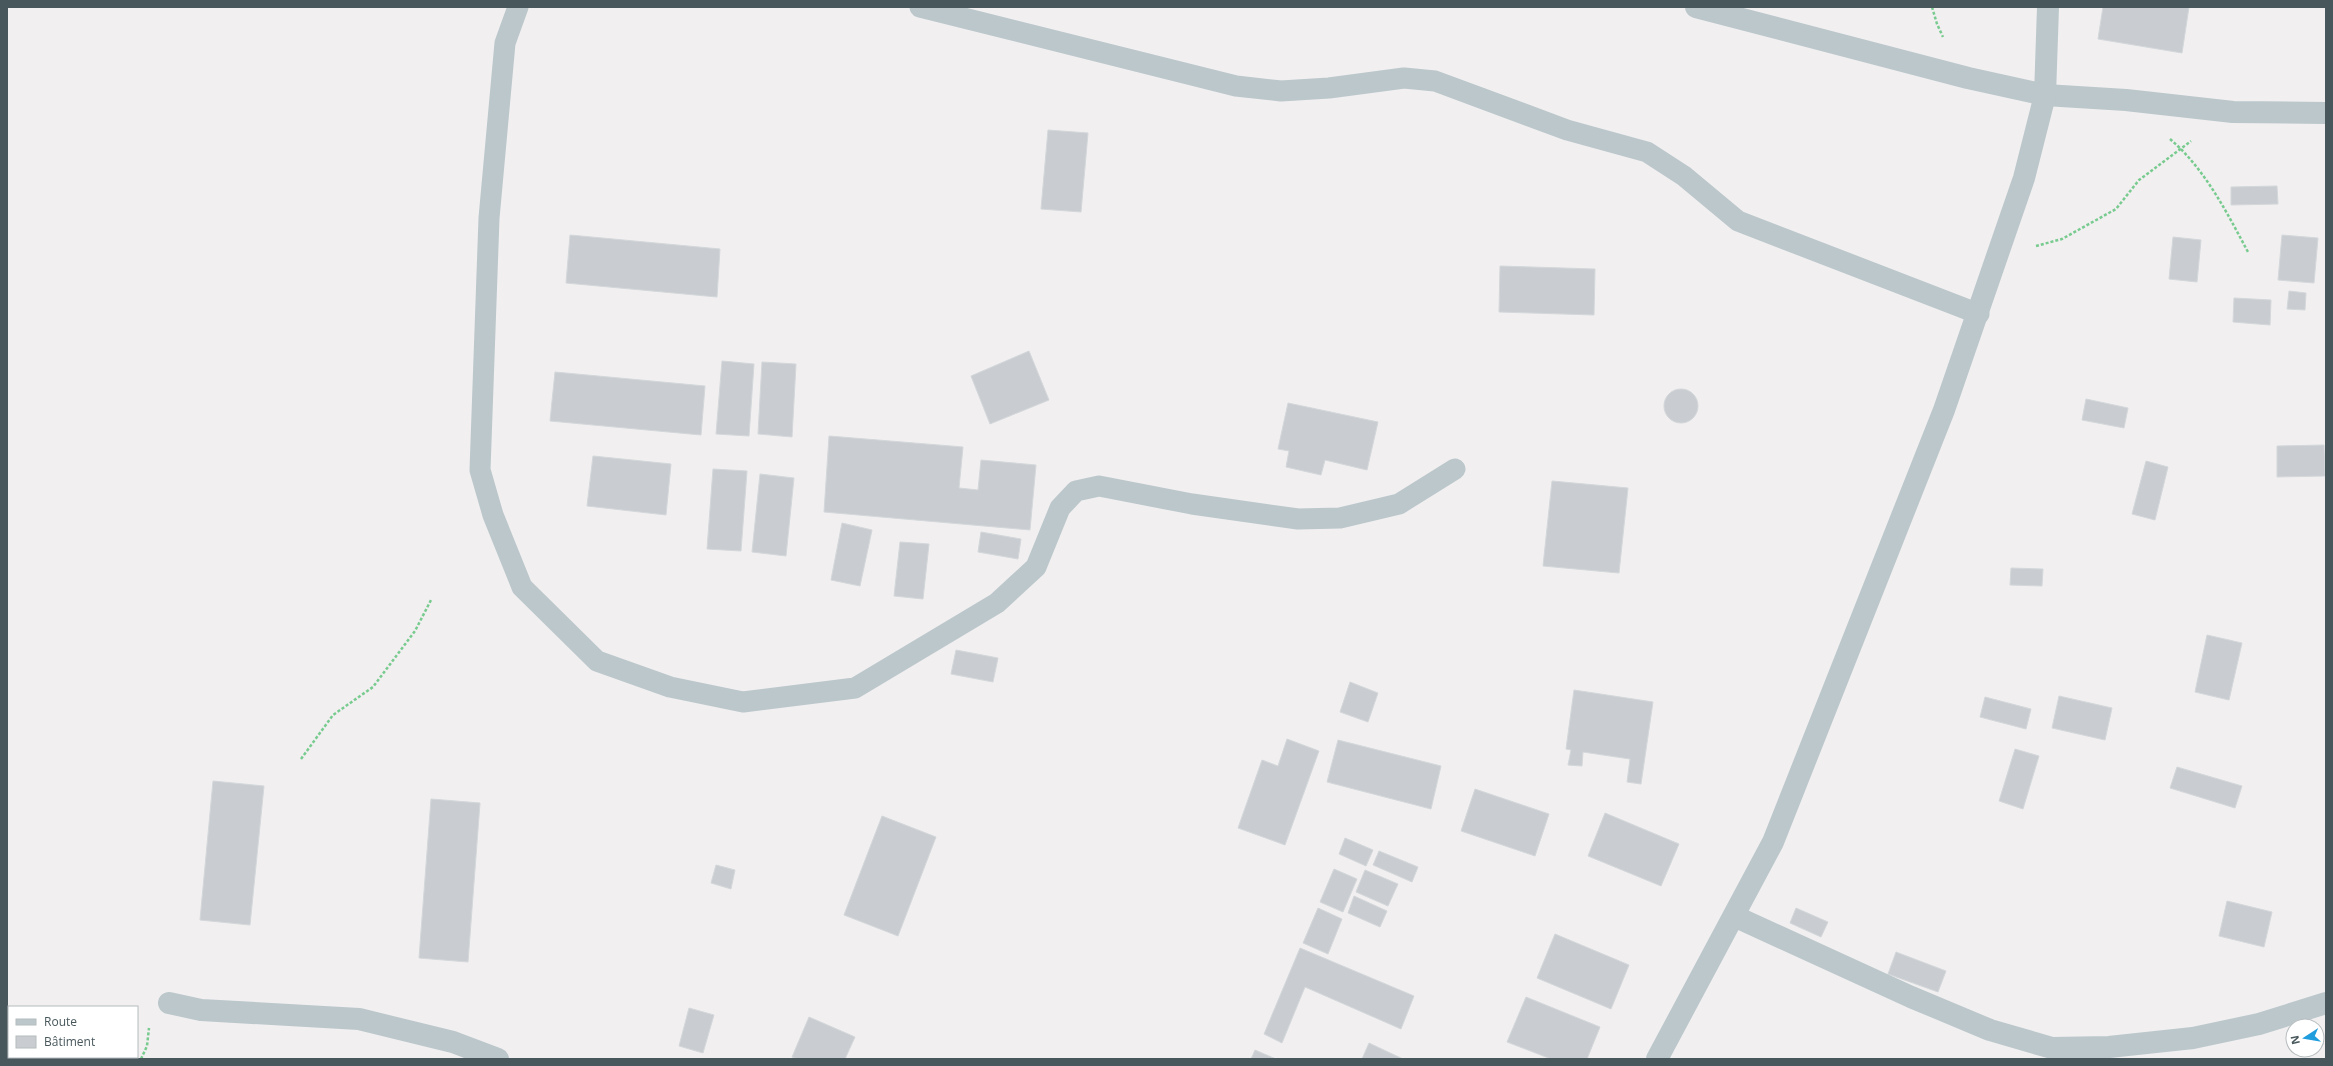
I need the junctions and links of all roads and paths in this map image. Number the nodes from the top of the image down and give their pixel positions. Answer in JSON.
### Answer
{"nodes":[{"id":1,"x":518,"y":7,"type":"edge"},
{"id":2,"x":920,"y":7,"type":"edge"},
{"id":3,"x":1696,"y":7,"type":"edge"},
{"id":4,"x":2048,"y":7,"type":"edge"},
{"id":5,"x":2045,"y":95,"type":"junction"},
{"id":6,"x":2233,"y":112,"type":"junction"},
{"id":7,"x":2326,"y":113,"type":"edge"},
{"id":8,"x":2164,"y":134,"type":"dead end"},
{"id":9,"x":2181,"y":148,"type":"junction"},
{"id":10,"x":2248,"y":252,"type":"dead end"},
{"id":11,"x":1998,"y":256,"type":"junction"},
{"id":12,"x":1979,"y":314,"type":"junction"},
{"id":13,"x":1456,"y":469,"type":"dead end"},
{"id":14,"x":431,"y":600,"type":"dead end"},
{"id":15,"x":300,"y":759,"type":"dead end"},
{"id":16,"x":1734,"y":916,"type":"junction"},
{"id":17,"x":169,"y":1003,"type":"dead end"},
{"id":18,"x":2326,"y":1003,"type":"edge"},
{"id":19,"x":498,"y":1059,"type":"edge"},
{"id":20,"x":1657,"y":1059,"type":"edge"}],
"edges":[{"from":1,"to":13,"type":"lane"},
{"from":2,"to":12,"type":"lane"},
{"from":3,"to":5,"type":"street"},
{"from":4,"to":5,"type":"street"},
{"from":5,"to":6,"type":"street"},
{"from":5,"to":11,"type":"street"},
{"from":6,"to":7,"type":"street"},
{"from":6,"to":9,"type":"path"},
{"from":8,"to":9,"type":"path"},
{"from":9,"to":10,"type":"path"},
{"from":9,"to":11,"type":"path"},
{"from":11,"to":12,"type":"street"},
{"from":12,"to":16,"type":"street"},
{"from":14,"to":15,"type":"path"},
{"from":16,"to":18,"type":"street"},
{"from":16,"to":20,"type":"street"},
{"from":17,"to":19,"type":"street"}]}
